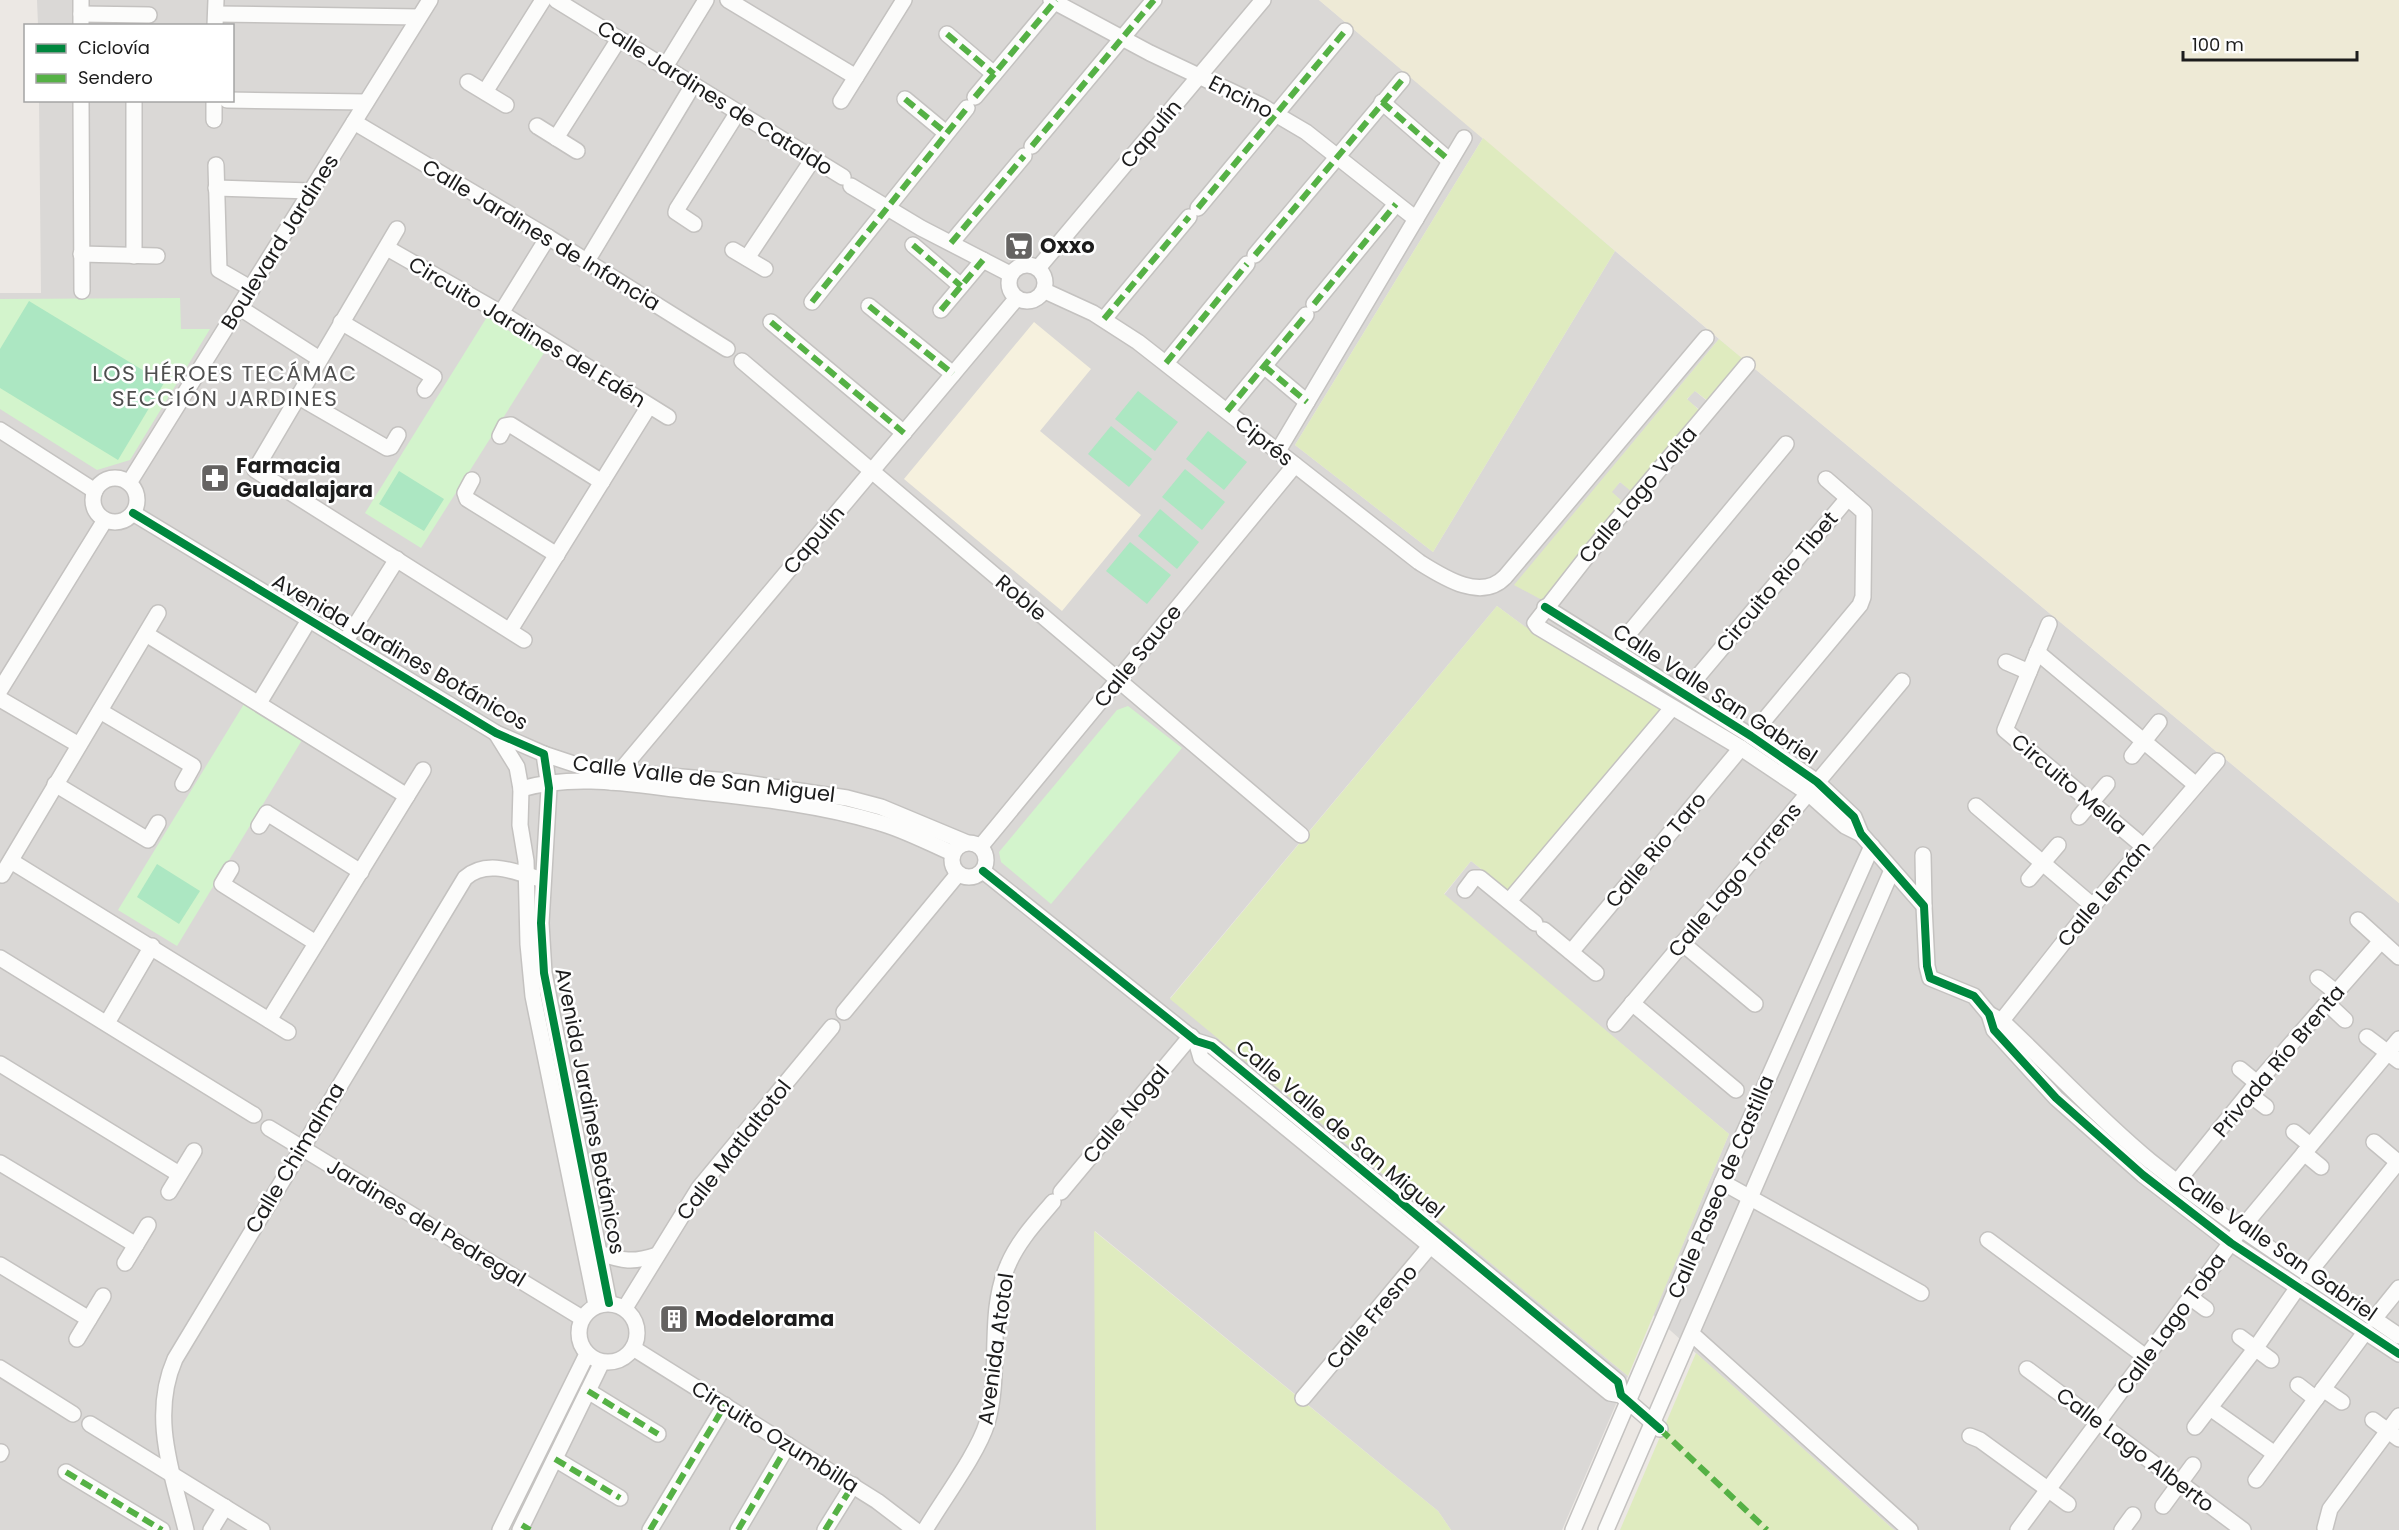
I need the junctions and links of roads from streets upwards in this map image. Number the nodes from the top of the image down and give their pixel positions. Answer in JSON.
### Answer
{"nodes":[{"id":1,"x":430,"y":0,"type":"edge"},
{"id":2,"x":543,"y":0,"type":"edge"},
{"id":3,"x":556,"y":0,"type":"edge"},
{"id":4,"x":706,"y":0,"type":"edge"},
{"id":5,"x":728,"y":0,"type":"edge"},
{"id":6,"x":1154,"y":0,"type":"edge"},
{"id":7,"x":1263,"y":0,"type":"edge"},
{"id":8,"x":901,"y":1,"type":"edge"},
{"id":9,"x":1054,"y":1,"type":"edge"},
{"id":10,"x":81,"y":13,"type":"edge"},
{"id":11,"x":215,"y":13,"type":"edge"},
{"id":12,"x":419,"y":17,"type":"junction"},
{"id":13,"x":139,"y":18,"type":"edge"},
{"id":14,"x":1345,"y":32,"type":"dead end"},
{"id":15,"x":946,"y":34,"type":"dead end"},
{"id":16,"x":619,"y":39,"type":"junction"},
{"id":17,"x":1121,"y":39,"type":"junction"},
{"id":18,"x":665,"y":67,"type":"junction"},
{"id":19,"x":994,"y":74,"type":"junction"},
{"id":20,"x":1199,"y":76,"type":"junction"},
{"id":21,"x":856,"y":77,"type":"junction"},
{"id":22,"x":1402,"y":80,"type":"dead end"},
{"id":23,"x":468,"y":82,"type":"dead end"},
{"id":24,"x":693,"y":85,"type":"junction"},
{"id":25,"x":485,"y":92,"type":"junction"},
{"id":26,"x":905,"y":99,"type":"dead end"},
{"id":27,"x":234,"y":100,"type":"edge"},
{"id":28,"x":841,"y":101,"type":"dead end"},
{"id":29,"x":81,"y":102,"type":"edge"},
{"id":30,"x":134,"y":102,"type":"edge"},
{"id":31,"x":214,"y":102,"type":"edge"},
{"id":32,"x":366,"y":102,"type":"junction"},
{"id":33,"x":1382,"y":102,"type":"junction"},
{"id":34,"x":506,"y":105,"type":"dead end"},
{"id":35,"x":738,"y":112,"type":"junction"},
{"id":36,"x":1275,"y":114,"type":"junction"},
{"id":37,"x":214,"y":120,"type":"dead end"},
{"id":38,"x":354,"y":122,"type":"junction"},
{"id":39,"x":537,"y":126,"type":"dead end"},
{"id":40,"x":946,"y":133,"type":"junction"},
{"id":41,"x":556,"y":138,"type":"junction"},
{"id":42,"x":1464,"y":138,"type":"dead end"},
{"id":43,"x":577,"y":151,"type":"dead end"},
{"id":44,"x":1336,"y":156,"type":"junction"},
{"id":45,"x":813,"y":159,"type":"junction"},
{"id":46,"x":1450,"y":161,"type":"junction"},
{"id":47,"x":216,"y":165,"type":"dead end"},
{"id":48,"x":216,"y":188,"type":"junction"},
{"id":49,"x":311,"y":191,"type":"junction"},
{"id":50,"x":1396,"y":204,"type":"junction"},
{"id":51,"x":886,"y":207,"type":"junction"},
{"id":52,"x":1416,"y":219,"type":"junction"},
{"id":53,"x":694,"y":224,"type":"dead end"},
{"id":54,"x":398,"y":229,"type":"dead end"},
{"id":55,"x":549,"y":237,"type":"junction"},
{"id":56,"x":951,"y":243,"type":"junction"},
{"id":57,"x":913,"y":245,"type":"dead end"},
{"id":58,"x":387,"y":248,"type":"junction"},
{"id":59,"x":81,"y":254,"type":"junction"},
{"id":60,"x":134,"y":256,"type":"junction"},
{"id":61,"x":157,"y":256,"type":"dead end"},
{"id":62,"x":983,"y":260,"type":"junction"},
{"id":63,"x":588,"y":261,"type":"junction"},
{"id":64,"x":1039,"y":267,"type":"junction"},
{"id":65,"x":765,"y":269,"type":"dead end"},
{"id":66,"x":1010,"y":274,"type":"junction"},
{"id":67,"x":961,"y":286,"type":"junction"},
{"id":68,"x":252,"y":289,"type":"junction"},
{"id":69,"x":82,"y":291,"type":"dead end"},
{"id":70,"x":1045,"y":291,"type":"junction"},
{"id":71,"x":1016,"y":299,"type":"junction"},
{"id":72,"x":812,"y":302,"type":"dead end"},
{"id":73,"x":869,"y":306,"type":"dead end"},
{"id":74,"x":240,"y":308,"type":"junction"},
{"id":75,"x":941,"y":310,"type":"dead end"},
{"id":76,"x":501,"y":313,"type":"junction"},
{"id":77,"x":1104,"y":319,"type":"junction"},
{"id":78,"x":340,"y":322,"type":"junction"},
{"id":79,"x":771,"y":322,"type":"dead end"},
{"id":80,"x":1706,"y":338,"type":"dead end"},
{"id":81,"x":727,"y":349,"type":"dead end"},
{"id":82,"x":318,"y":358,"type":"junction"},
{"id":83,"x":742,"y":361,"type":"dead end"},
{"id":84,"x":1166,"y":363,"type":"junction"},
{"id":85,"x":1747,"y":364,"type":"dead end"},
{"id":86,"x":1264,"y":366,"type":"junction"},
{"id":87,"x":953,"y":374,"type":"junction"},
{"id":88,"x":425,"y":390,"type":"dead end"},
{"id":89,"x":297,"y":396,"type":"junction"},
{"id":90,"x":1307,"y":402,"type":"junction"},
{"id":91,"x":649,"y":406,"type":"junction"},
{"id":92,"x":1227,"y":411,"type":"junction"},
{"id":93,"x":668,"y":417,"type":"dead end"},
{"id":94,"x":0,"y":430,"type":"edge"},
{"id":95,"x":904,"y":433,"type":"junction"},
{"id":96,"x":398,"y":435,"type":"dead end"},
{"id":97,"x":500,"y":436,"type":"dead end"},
{"id":98,"x":1786,"y":444,"type":"dead end"},
{"id":99,"x":1278,"y":451,"type":"junction"},
{"id":100,"x":1295,"y":465,"type":"junction"},
{"id":101,"x":872,"y":471,"type":"junction"},
{"id":102,"x":1826,"y":479,"type":"dead end"},
{"id":103,"x":472,"y":480,"type":"dead end"},
{"id":104,"x":602,"y":482,"type":"junction"},
{"id":105,"x":129,"y":483,"type":"junction"},
{"id":106,"x":95,"y":491,"type":"junction"},
{"id":107,"x":1848,"y":498,"type":"junction"},
{"id":108,"x":133,"y":513,"type":"junction"},
{"id":109,"x":105,"y":520,"type":"junction"},
{"id":110,"x":556,"y":555,"type":"junction"},
{"id":111,"x":397,"y":559,"type":"junction"},
{"id":112,"x":1545,"y":608,"type":"junction"},
{"id":113,"x":158,"y":613,"type":"dead end"},
{"id":114,"x":309,"y":620,"type":"junction"},
{"id":115,"x":2049,"y":624,"type":"dead end"},
{"id":116,"x":1538,"y":627,"type":"joint"},
{"id":117,"x":510,"y":630,"type":"junction"},
{"id":118,"x":146,"y":634,"type":"junction"},
{"id":119,"x":525,"y":640,"type":"dead end"},
{"id":120,"x":345,"y":642,"type":"junction"},
{"id":121,"x":1615,"y":650,"type":"junction"},
{"id":122,"x":2037,"y":652,"type":"junction"},
{"id":123,"x":2006,"y":662,"type":"dead end"},
{"id":124,"x":2029,"y":672,"type":"junction"},
{"id":125,"x":1118,"y":680,"type":"junction"},
{"id":126,"x":1902,"y":681,"type":"dead end"},
{"id":127,"x":0,"y":690,"type":"edge"},
{"id":128,"x":1684,"y":693,"type":"junction"},
{"id":129,"x":0,"y":699,"type":"edge"},
{"id":130,"x":259,"y":703,"type":"junction"},
{"id":131,"x":1672,"y":708,"type":"junction"},
{"id":132,"x":100,"y":711,"type":"junction"},
{"id":133,"x":2159,"y":722,"type":"dead end"},
{"id":134,"x":496,"y":734,"type":"junction"},
{"id":135,"x":1751,"y":736,"type":"junction"},
{"id":136,"x":2144,"y":741,"type":"junction"},
{"id":137,"x":79,"y":744,"type":"junction"},
{"id":138,"x":1741,"y":748,"type":"junction"},
{"id":139,"x":544,"y":754,"type":"junction"},
{"id":140,"x":2132,"y":756,"type":"dead end"},
{"id":141,"x":2217,"y":760,"type":"dead end"},
{"id":142,"x":423,"y":770,"type":"dead end"},
{"id":143,"x":616,"y":776,"type":"junction"},
{"id":144,"x":549,"y":781,"type":"junction"},
{"id":145,"x":55,"y":784,"type":"junction"},
{"id":146,"x":183,"y":784,"type":"dead end"},
{"id":147,"x":2107,"y":784,"type":"dead end"},
{"id":148,"x":2196,"y":785,"type":"junction"},
{"id":149,"x":1812,"y":788,"type":"junction"},
{"id":150,"x":521,"y":789,"type":"junction"},
{"id":151,"x":407,"y":796,"type":"junction"},
{"id":152,"x":2091,"y":803,"type":"junction"},
{"id":153,"x":1976,"y":806,"type":"dead end"},
{"id":154,"x":2079,"y":818,"type":"dead end"},
{"id":155,"x":158,"y":823,"type":"dead end"},
{"id":156,"x":259,"y":826,"type":"dead end"},
{"id":157,"x":1301,"y":835,"type":"dead end"},
{"id":158,"x":965,"y":842,"type":"junction"},
{"id":159,"x":2058,"y":845,"type":"dead end"},
{"id":160,"x":524,"y":846,"type":"junction"},
{"id":161,"x":981,"y":846,"type":"junction"},
{"id":162,"x":1872,"y":846,"type":"junction"},
{"id":163,"x":2143,"y":846,"type":"junction"},
{"id":164,"x":545,"y":851,"type":"junction"},
{"id":165,"x":952,"y":853,"type":"junction"},
{"id":166,"x":1923,"y":855,"type":"dead end"},
{"id":167,"x":10,"y":861,"type":"junction"},
{"id":168,"x":2043,"y":863,"type":"junction"},
{"id":169,"x":231,"y":869,"type":"dead end"},
{"id":170,"x":1892,"y":870,"type":"junction"},
{"id":171,"x":983,"y":871,"type":"junction"},
{"id":172,"x":360,"y":872,"type":"junction"},
{"id":173,"x":958,"y":874,"type":"junction"},
{"id":174,"x":2,"y":875,"type":"dead end"},
{"id":175,"x":526,"y":875,"type":"junction"},
{"id":176,"x":2029,"y":879,"type":"dead end"},
{"id":177,"x":543,"y":880,"type":"junction"},
{"id":178,"x":1465,"y":890,"type":"dead end"},
{"id":179,"x":1509,"y":901,"type":"junction"},
{"id":180,"x":1924,"y":906,"type":"junction"},
{"id":181,"x":2093,"y":906,"type":"junction"},
{"id":182,"x":2358,"y":920,"type":"dead end"},
{"id":183,"x":2381,"y":941,"type":"junction"},
{"id":184,"x":316,"y":943,"type":"junction"},
{"id":185,"x":1682,"y":943,"type":"junction"},
{"id":186,"x":152,"y":946,"type":"junction"},
{"id":187,"x":1571,"y":952,"type":"junction"},
{"id":188,"x":2399,"y":957,"type":"edge"},
{"id":189,"x":0,"y":958,"type":"edge"},
{"id":190,"x":1596,"y":972,"type":"dead end"},
{"id":191,"x":2318,"y":978,"type":"dead end"},
{"id":192,"x":2333,"y":999,"type":"junction"},
{"id":193,"x":1632,"y":1003,"type":"junction"},
{"id":194,"x":1755,"y":1004,"type":"dead end"},
{"id":195,"x":844,"y":1012,"type":"dead end"},
{"id":196,"x":269,"y":1020,"type":"junction"},
{"id":197,"x":2345,"y":1020,"type":"dead end"},
{"id":198,"x":1995,"y":1022,"type":"junction"},
{"id":199,"x":107,"y":1023,"type":"junction"},
{"id":200,"x":1615,"y":1024,"type":"dead end"},
{"id":201,"x":832,"y":1027,"type":"dead end"},
{"id":202,"x":288,"y":1032,"type":"dead end"},
{"id":203,"x":2367,"y":1037,"type":"dead end"},
{"id":204,"x":1193,"y":1039,"type":"junction"},
{"id":205,"x":2399,"y":1039,"type":"edge"},
{"id":206,"x":2393,"y":1057,"type":"edge"},
{"id":207,"x":0,"y":1064,"type":"edge"},
{"id":208,"x":2240,"y":1069,"type":"dead end"},
{"id":209,"x":2253,"y":1089,"type":"junction"},
{"id":210,"x":1736,"y":1090,"type":"dead end"},
{"id":211,"x":2266,"y":1107,"type":"dead end"},
{"id":212,"x":254,"y":1115,"type":"dead end"},
{"id":213,"x":269,"y":1128,"type":"dead end"},
{"id":214,"x":2294,"y":1132,"type":"dead end"},
{"id":215,"x":2374,"y":1142,"type":"dead end"},
{"id":216,"x":302,"y":1148,"type":"junction"},
{"id":217,"x":2307,"y":1149,"type":"junction"},
{"id":218,"x":194,"y":1151,"type":"dead end"},
{"id":219,"x":0,"y":1163,"type":"edge"},
{"id":220,"x":2398,"y":1163,"type":"edge"},
{"id":221,"x":2321,"y":1167,"type":"dead end"},
{"id":222,"x":179,"y":1174,"type":"junction"},
{"id":223,"x":1722,"y":1182,"type":"junction"},
{"id":224,"x":2177,"y":1182,"type":"junction"},
{"id":225,"x":169,"y":1192,"type":"dead end"},
{"id":226,"x":1057,"y":1197,"type":"joint"},
{"id":227,"x":1752,"y":1198,"type":"junction"},
{"id":228,"x":148,"y":1225,"type":"dead end"},
{"id":229,"x":2241,"y":1229,"type":"junction"},
{"id":230,"x":1435,"y":1240,"type":"junction"},
{"id":231,"x":1988,"y":1240,"type":"dead end"},
{"id":232,"x":2231,"y":1243,"type":"junction"},
{"id":233,"x":136,"y":1245,"type":"junction"},
{"id":234,"x":599,"y":1253,"type":"junction"},
{"id":235,"x":657,"y":1255,"type":"junction"},
{"id":236,"x":125,"y":1263,"type":"dead end"},
{"id":237,"x":0,"y":1265,"type":"edge"},
{"id":238,"x":2302,"y":1281,"type":"junction"},
{"id":239,"x":2399,"y":1288,"type":"edge"},
{"id":240,"x":1921,"y":1293,"type":"dead end"},
{"id":241,"x":103,"y":1296,"type":"dead end"},
{"id":242,"x":2191,"y":1298,"type":"junction"},
{"id":243,"x":603,"y":1304,"type":"junction"},
{"id":244,"x":625,"y":1308,"type":"junction"},
{"id":245,"x":2206,"y":1310,"type":"dead end"},
{"id":246,"x":582,"y":1318,"type":"junction"},
{"id":247,"x":89,"y":1319,"type":"junction"},
{"id":248,"x":2370,"y":1325,"type":"junction"},
{"id":249,"x":1692,"y":1334,"type":"junction"},
{"id":250,"x":2240,"y":1336,"type":"dead end"},
{"id":251,"x":2399,"y":1336,"type":"edge"},
{"id":252,"x":77,"y":1339,"type":"dead end"},
{"id":253,"x":633,"y":1348,"type":"junction"},
{"id":254,"x":2255,"y":1349,"type":"junction"},
{"id":255,"x":587,"y":1354,"type":"junction"},
{"id":256,"x":2399,"y":1354,"type":"edge"},
{"id":257,"x":2147,"y":1358,"type":"junction"},
{"id":258,"x":2271,"y":1360,"type":"dead end"},
{"id":259,"x":602,"y":1362,"type":"junction"},
{"id":260,"x":0,"y":1368,"type":"edge"},
{"id":261,"x":2027,"y":1369,"type":"dead end"},
{"id":262,"x":2298,"y":1385,"type":"dead end"},
{"id":263,"x":588,"y":1391,"type":"junction"},
{"id":264,"x":2320,"y":1394,"type":"junction"},
{"id":265,"x":1304,"y":1398,"type":"dead end"},
{"id":266,"x":1625,"y":1398,"type":"junction"},
{"id":267,"x":2342,"y":1402,"type":"dead end"},
{"id":268,"x":724,"y":1405,"type":"junction"},
{"id":269,"x":2210,"y":1408,"type":"junction"},
{"id":270,"x":73,"y":1413,"type":"dead end"},
{"id":271,"x":2399,"y":1416,"type":"edge"},
{"id":272,"x":2373,"y":1420,"type":"dead end"},
{"id":273,"x":2098,"y":1423,"type":"junction"},
{"id":274,"x":90,"y":1424,"type":"dead end"},
{"id":275,"x":1657,"y":1426,"type":"junction"},
{"id":276,"x":2195,"y":1427,"type":"dead end"},
{"id":277,"x":658,"y":1434,"type":"dead end"},
{"id":278,"x":2394,"y":1435,"type":"edge"},
{"id":279,"x":1970,"y":1436,"type":"dead end"},
{"id":280,"x":788,"y":1445,"type":"junction"},
{"id":281,"x":2275,"y":1454,"type":"junction"},
{"id":282,"x":555,"y":1459,"type":"junction"},
{"id":283,"x":2193,"y":1464,"type":"dead end"},
{"id":284,"x":66,"y":1472,"type":"dead end"},
{"id":285,"x":172,"y":1474,"type":"junction"},
{"id":286,"x":2256,"y":1480,"type":"dead end"},
{"id":287,"x":2180,"y":1484,"type":"junction"},
{"id":288,"x":853,"y":1485,"type":"junction"},
{"id":289,"x":2048,"y":1490,"type":"junction"},
{"id":290,"x":620,"y":1498,"type":"dead end"},
{"id":291,"x":2068,"y":1504,"type":"dead end"},
{"id":292,"x":2163,"y":1506,"type":"dead end"},
{"id":293,"x":225,"y":1507,"type":"junction"},
{"id":294,"x":2133,"y":1515,"type":"dead end"},
{"id":295,"x":524,"y":1528,"type":"edge"},
{"id":296,"x":2325,"y":1528,"type":"dead end"},
{"id":297,"x":162,"y":1530,"type":"edge"},
{"id":298,"x":186,"y":1530,"type":"edge"},
{"id":299,"x":211,"y":1530,"type":"edge"},
{"id":300,"x":262,"y":1530,"type":"edge"},
{"id":301,"x":500,"y":1530,"type":"edge"},
{"id":302,"x":650,"y":1530,"type":"edge"},
{"id":303,"x":738,"y":1530,"type":"edge"},
{"id":304,"x":825,"y":1530,"type":"edge"},
{"id":305,"x":915,"y":1530,"type":"edge"},
{"id":306,"x":925,"y":1530,"type":"edge"},
{"id":307,"x":1573,"y":1530,"type":"edge"},
{"id":308,"x":1606,"y":1530,"type":"edge"},
{"id":309,"x":1910,"y":1530,"type":"edge"},
{"id":310,"x":2018,"y":1530,"type":"edge"},
{"id":311,"x":2122,"y":1530,"type":"edge"},
{"id":312,"x":2243,"y":1530,"type":"edge"}],
"edges":[{"from":1,"to":12,"type":"street","name":"Boulevard Jardines"},
{"from":2,"to":25,"type":"street"},
{"from":3,"to":16,"type":"street","name":"Calle Jardines de Cataldo"},
{"from":4,"to":18,"type":"street"},
{"from":5,"to":21,"type":"street"},
{"from":6,"to":17,"type":"street"},
{"from":7,"to":20,"type":"street","name":"Capulín"},
{"from":8,"to":21,"type":"street"},
{"from":9,"to":17,"type":"street","name":"Encino"},
{"from":9,"to":19,"type":"street"},
{"from":10,"to":13,"type":"street"},
{"from":11,"to":12,"type":"street"},
{"from":12,"to":32,"type":"street","name":"Boulevard Jardines"},
{"from":14,"to":36,"type":"street"},
{"from":15,"to":19,"type":"street"},
{"from":16,"to":18,"type":"street","name":"Calle Jardines de Cataldo"},
{"from":16,"to":41,"type":"street"},
{"from":17,"to":20,"type":"street","name":"Encino"},
{"from":17,"to":56,"type":"street"},
{"from":18,"to":24,"type":"street","name":"Calle Jardines de Cataldo"},
{"from":19,"to":40,"type":"street"},
{"from":20,"to":36,"type":"street","name":"Encino"},
{"from":20,"to":64,"type":"street","name":"Capulín"},
{"from":21,"to":28,"type":"street"},
{"from":22,"to":33,"type":"street"},
{"from":23,"to":25,"type":"street"},
{"from":24,"to":35,"type":"street","name":"Calle Jardines de Cataldo"},
{"from":24,"to":63,"type":"street"},
{"from":25,"to":34,"type":"street"},
{"from":26,"to":40,"type":"street"},
{"from":27,"to":32,"type":"street"},
{"from":29,"to":59,"type":"street"},
{"from":30,"to":60,"type":"street"},
{"from":31,"to":37,"type":"street"},
{"from":32,"to":38,"type":"street","name":"Boulevard Jardines"},
{"from":33,"to":44,"type":"street"},
{"from":33,"to":46,"type":"street"},
{"from":35,"to":45,"type":"street","name":"Calle Jardines de Cataldo"},
{"from":35,"to":53,"type":"street"},
{"from":36,"to":44,"type":"street","name":"Encino"},
{"from":36,"to":77,"type":"street"},
{"from":38,"to":49,"type":"street","name":"Boulevard Jardines"},
{"from":38,"to":55,"type":"street","name":"Calle Jardines de Infancia"},
{"from":39,"to":41,"type":"street"},
{"from":40,"to":51,"type":"street"},
{"from":41,"to":43,"type":"street"},
{"from":42,"to":46,"type":"street"},
{"from":44,"to":50,"type":"street","name":"Encino"},
{"from":44,"to":84,"type":"street"},
{"from":45,"to":51,"type":"street","name":"Calle Jardines de Cataldo"},
{"from":45,"to":65,"type":"street"},
{"from":46,"to":52,"type":"street"},
{"from":47,"to":48,"type":"street"},
{"from":48,"to":49,"type":"street"},
{"from":48,"to":68,"type":"street"},
{"from":49,"to":68,"type":"street","name":"Boulevard Jardines"},
{"from":50,"to":52,"type":"street","name":"Encino"},
{"from":50,"to":86,"type":"street"},
{"from":51,"to":56,"type":"street"},
{"from":51,"to":72,"type":"street"},
{"from":52,"to":90,"type":"street"},
{"from":54,"to":58,"type":"street","name":"Circuito Jardines del Edén"},
{"from":55,"to":63,"type":"street","name":"Calle Jardines de Infancia"},
{"from":55,"to":76,"type":"street"},
{"from":56,"to":62,"type":"street"},
{"from":57,"to":67,"type":"street"},
{"from":58,"to":76,"type":"street","name":"Circuito Jardines del Edén"},
{"from":58,"to":78,"type":"street","name":"Circuito Jardines del Edén"},
{"from":59,"to":60,"type":"street"},
{"from":59,"to":69,"type":"street"},
{"from":60,"to":61,"type":"street"},
{"from":62,"to":66,"type":"street"},
{"from":62,"to":67,"type":"street"},
{"from":63,"to":81,"type":"street","name":"Calle Jardines de Infancia"},
{"from":64,"to":66,"type":"street"},
{"from":64,"to":70,"type":"street"},
{"from":66,"to":71,"type":"street"},
{"from":67,"to":75,"type":"street"},
{"from":68,"to":74,"type":"street","name":"Boulevard Jardines"},
{"from":70,"to":71,"type":"street"},
{"from":70,"to":77,"type":"street","name":"Ciprés"},
{"from":71,"to":87,"type":"street","name":"Capulín"},
{"from":73,"to":87,"type":"street"},
{"from":74,"to":82,"type":"street"},
{"from":74,"to":105,"type":"street","name":"Boulevard Jardines"},
{"from":76,"to":91,"type":"street","name":"Circuito Jardines del Edén"},
{"from":77,"to":84,"type":"street","name":"Ciprés"},
{"from":78,"to":82,"type":"street","name":"Circuito Jardines del Edén"},
{"from":78,"to":88,"type":"street"},
{"from":79,"to":95,"type":"street"},
{"from":80,"to":100,"type":"street","name":"Ciprés"},
{"from":82,"to":89,"type":"street","name":"Circuito Jardines del Edén"},
{"from":83,"to":101,"type":"street","name":"Roble"},
{"from":84,"to":92,"type":"street","name":"Ciprés"},
{"from":85,"to":112,"type":"street","name":"Calle Lago Volta"},
{"from":86,"to":90,"type":"street"},
{"from":86,"to":92,"type":"street"},
{"from":87,"to":95,"type":"street","name":"Capulín"},
{"from":89,"to":96,"type":"street"},
{"from":89,"to":111,"type":"street","name":"Circuito Jardines del Edén"},
{"from":90,"to":99,"type":"street"},
{"from":91,"to":93,"type":"street","name":"Circuito Jardines del Edén"},
{"from":91,"to":104,"type":"street"},
{"from":92,"to":99,"type":"street","name":"Ciprés"},
{"from":94,"to":106,"type":"street"},
{"from":95,"to":101,"type":"street","name":"Capulín"},
{"from":97,"to":104,"type":"street"},
{"from":98,"to":121,"type":"street"},
{"from":99,"to":100,"type":"street","name":"Ciprés"},
{"from":100,"to":125,"type":"street","name":"Calle Sauce"},
{"from":101,"to":125,"type":"street","name":"Roble"},
{"from":101,"to":143,"type":"street","name":"Capulín"},
{"from":102,"to":107,"type":"street","name":"Circuito Rio Tibet"},
{"from":103,"to":110,"type":"street"},
{"from":104,"to":110,"type":"street"},
{"from":105,"to":106,"type":"street"},
{"from":105,"to":108,"type":"street"},
{"from":106,"to":109,"type":"street"},
{"from":107,"to":128,"type":"street","name":"Circuito Rio Tibet"},
{"from":107,"to":135,"type":"street","name":"Circuito Rio Tibet"},
{"from":108,"to":109,"type":"street"},
{"from":108,"to":114,"type":"street","name":"Avenida Jardines Botánicos"},
{"from":109,"to":127,"type":"street"},
{"from":110,"to":117,"type":"street"},
{"from":111,"to":117,"type":"street","name":"Circuito Jardines del Edén"},
{"from":111,"to":120,"type":"street"},
{"from":112,"to":116,"type":"street","name":"Calle Lago Volta"},
{"from":112,"to":121,"type":"street","name":"Calle Valle San Gabriel"},
{"from":113,"to":118,"type":"street"},
{"from":114,"to":120,"type":"street","name":"Avenida Jardines Botánicos"},
{"from":114,"to":130,"type":"street"},
{"from":115,"to":122,"type":"street","name":"Circuito Mella"},
{"from":116,"to":131,"type":"street","name":"Calle Valle San Gabriel"},
{"from":117,"to":119,"type":"street","name":"Circuito Jardines del Edén"},
{"from":118,"to":130,"type":"street"},
{"from":118,"to":132,"type":"street"},
{"from":120,"to":134,"type":"street","name":"Avenida Jardines Botánicos"},
{"from":121,"to":128,"type":"street","name":"Calle Valle San Gabriel"},
{"from":122,"to":124,"type":"street","name":"Circuito Mella"},
{"from":122,"to":136,"type":"street"},
{"from":123,"to":124,"type":"street"},
{"from":124,"to":152,"type":"street","name":"Circuito Mella"},
{"from":125,"to":157,"type":"street","name":"Roble"},
{"from":125,"to":161,"type":"street","name":"Calle Sauce"},
{"from":126,"to":149,"type":"street","name":"Calle Lago Torrens"},
{"from":128,"to":135,"type":"street","name":"Calle Valle San Gabriel"},
{"from":129,"to":137,"type":"street"},
{"from":130,"to":151,"type":"street"},
{"from":131,"to":138,"type":"street","name":"Calle Valle San Gabriel"},
{"from":131,"to":179,"type":"street"},
{"from":132,"to":137,"type":"street"},
{"from":132,"to":146,"type":"street"},
{"from":133,"to":136,"type":"street"},
{"from":134,"to":139,"type":"street","name":"Avenida Jardines Botánicos"},
{"from":134,"to":150,"type":"street","name":"Avenida Jardines Botánicos"},
{"from":135,"to":149,"type":"street","name":"Calle Valle San Gabriel"},
{"from":136,"to":140,"type":"street"},
{"from":136,"to":148,"type":"street"},
{"from":137,"to":145,"type":"street"},
{"from":138,"to":149,"type":"street","name":"Calle Valle San Gabriel"},
{"from":138,"to":187,"type":"street","name":"Calle Rio Taro"},
{"from":139,"to":143,"type":"street","name":"Calle Valle de San Miguel"},
{"from":139,"to":144,"type":"street","name":"Avenida Jardines Botánicos"},
{"from":141,"to":148,"type":"street","name":"Calle Lemán"},
{"from":142,"to":151,"type":"street"},
{"from":143,"to":144,"type":"street","name":"Calle Valle de San Miguel"},
{"from":143,"to":158,"type":"street","name":"Calle Valle de San Miguel"},
{"from":143,"to":165,"type":"street","name":"Calle Valle de San Miguel"},
{"from":144,"to":150,"type":"street","name":"Calle Valle de San Miguel"},
{"from":144,"to":164,"type":"street","name":"Avenida Jardines Botánicos"},
{"from":145,"to":155,"type":"street"},
{"from":145,"to":167,"type":"street"},
{"from":147,"to":152,"type":"street"},
{"from":148,"to":163,"type":"street","name":"Calle Lemán"},
{"from":149,"to":162,"type":"street","name":"Calle Valle San Gabriel"},
{"from":149,"to":185,"type":"street","name":"Calle Lago Torrens"},
{"from":150,"to":160,"type":"street","name":"Avenida Jardines Botánicos"},
{"from":151,"to":172,"type":"street"},
{"from":152,"to":154,"type":"street"},
{"from":152,"to":163,"type":"street","name":"Circuito Mella"},
{"from":153,"to":168,"type":"street"},
{"from":156,"to":172,"type":"street"},
{"from":158,"to":161,"type":"street"},
{"from":158,"to":165,"type":"street"},
{"from":159,"to":168,"type":"street"},
{"from":160,"to":164,"type":"street"},
{"from":160,"to":175,"type":"street","name":"Avenida Jardines Botánicos"},
{"from":161,"to":171,"type":"street"},
{"from":162,"to":170,"type":"street","name":"Calle Valle San Gabriel"},
{"from":162,"to":223,"type":"street","name":"Calle Paseo de Castilla"},
{"from":163,"to":181,"type":"street","name":"Calle Lemán"},
{"from":164,"to":177,"type":"street","name":"Avenida Jardines Botánicos"},
{"from":165,"to":173,"type":"street"},
{"from":166,"to":180,"type":"street"},
{"from":167,"to":174,"type":"street"},
{"from":167,"to":186,"type":"street"},
{"from":168,"to":176,"type":"street"},
{"from":168,"to":181,"type":"street"},
{"from":169,"to":184,"type":"street"},
{"from":170,"to":180,"type":"street","name":"Calle Valle San Gabriel"},
{"from":170,"to":227,"type":"street","name":"Calle Paseo de Castilla"},
{"from":171,"to":173,"type":"street"},
{"from":171,"to":204,"type":"street","name":"Calle Valle de San Miguel"},
{"from":172,"to":184,"type":"street"},
{"from":173,"to":195,"type":"street"},
{"from":175,"to":177,"type":"street","name":"Calle Chimalma"},
{"from":175,"to":216,"type":"street","name":"Calle Chimalma"},
{"from":175,"to":243,"type":"street","name":"Avenida Jardines Botánicos"},
{"from":177,"to":234,"type":"street","name":"Avenida Jardines Botánicos"},
{"from":178,"to":179,"type":"street"},
{"from":179,"to":187,"type":"street"},
{"from":180,"to":198,"type":"street","name":"Calle Valle San Gabriel"},
{"from":181,"to":198,"type":"street","name":"Calle Lemán"},
{"from":182,"to":183,"type":"street"},
{"from":183,"to":188,"type":"street"},
{"from":183,"to":192,"type":"street","name":"Privada Río Brenta"},
{"from":184,"to":196,"type":"street"},
{"from":185,"to":193,"type":"street","name":"Calle Lago Torrens"},
{"from":185,"to":194,"type":"street"},
{"from":186,"to":196,"type":"street"},
{"from":186,"to":199,"type":"street"},
{"from":187,"to":190,"type":"street"},
{"from":189,"to":199,"type":"street"},
{"from":191,"to":192,"type":"street"},
{"from":192,"to":197,"type":"street"},
{"from":192,"to":209,"type":"street","name":"Privada Río Brenta"},
{"from":193,"to":200,"type":"street","name":"Calle Lago Torrens"},
{"from":193,"to":210,"type":"street"},
{"from":196,"to":202,"type":"street"},
{"from":198,"to":224,"type":"street","name":"Calle Valle San Gabriel"},
{"from":198,"to":232,"type":"street","name":"Calle Valle San Gabriel"},
{"from":199,"to":212,"type":"street"},
{"from":201,"to":235,"type":"street","name":"Calle Matlaltotol"},
{"from":203,"to":206,"type":"street"},
{"from":204,"to":226,"type":"street","name":"Calle Nogal"},
{"from":204,"to":230,"type":"street","name":"Calle Valle de San Miguel"},
{"from":205,"to":206,"type":"street","name":"Calle Lago Toba"},
{"from":206,"to":217,"type":"street","name":"Calle Lago Toba"},
{"from":207,"to":222,"type":"street"},
{"from":208,"to":209,"type":"street"},
{"from":209,"to":211,"type":"street"},
{"from":209,"to":224,"type":"street","name":"Privada Río Brenta"},
{"from":213,"to":216,"type":"street","name":"Jardines del Pedregal"},
{"from":214,"to":217,"type":"street"},
{"from":215,"to":220,"type":"street"},
{"from":216,"to":246,"type":"street","name":"Jardines del Pedregal"},
{"from":216,"to":285,"type":"street","name":"Calle Chimalma"},
{"from":217,"to":221,"type":"street"},
{"from":217,"to":229,"type":"street","name":"Calle Lago Toba"},
{"from":218,"to":222,"type":"street"},
{"from":219,"to":233,"type":"street"},
{"from":220,"to":238,"type":"street"},
{"from":222,"to":225,"type":"street"},
{"from":223,"to":227,"type":"street"},
{"from":223,"to":266,"type":"street","name":"Calle Paseo de Castilla"},
{"from":224,"to":229,"type":"street","name":"Calle Valle San Gabriel"},
{"from":226,"to":306,"type":"street","name":"Avenida Atotol"},
{"from":227,"to":240,"type":"street"},
{"from":227,"to":249,"type":"street","name":"Calle Paseo de Castilla"},
{"from":228,"to":233,"type":"street"},
{"from":229,"to":232,"type":"street","name":"Calle Lago Toba"},
{"from":229,"to":238,"type":"street","name":"Calle Valle San Gabriel"},
{"from":230,"to":265,"type":"street","name":"Calle Fresno"},
{"from":230,"to":266,"type":"street","name":"Calle Valle de San Miguel"},
{"from":231,"to":257,"type":"street"},
{"from":232,"to":238,"type":"street","name":"Calle Valle San Gabriel"},
{"from":232,"to":242,"type":"street","name":"Calle Lago Toba"},
{"from":233,"to":236,"type":"street"},
{"from":234,"to":235,"type":"street"},
{"from":234,"to":243,"type":"street","name":"Avenida Jardines Botánicos"},
{"from":235,"to":244,"type":"street","name":"Calle Matlaltotol"},
{"from":237,"to":247,"type":"street"},
{"from":238,"to":248,"type":"street","name":"Calle Valle San Gabriel"},
{"from":238,"to":254,"type":"street"},
{"from":239,"to":248,"type":"street"},
{"from":241,"to":247,"type":"street"},
{"from":242,"to":245,"type":"street"},
{"from":242,"to":257,"type":"street","name":"Calle Lago Toba"},
{"from":243,"to":244,"type":"street"},
{"from":243,"to":246,"type":"street"},
{"from":244,"to":253,"type":"street"},
{"from":246,"to":255,"type":"street"},
{"from":247,"to":252,"type":"street"},
{"from":248,"to":251,"type":"street","name":"Calle Valle San Gabriel"},
{"from":248,"to":256,"type":"street","name":"Calle Valle San Gabriel"},
{"from":248,"to":264,"type":"street"},
{"from":249,"to":275,"type":"street","name":"Calle Paseo de Castilla"},
{"from":249,"to":309,"type":"street"},
{"from":250,"to":254,"type":"street"},
{"from":253,"to":259,"type":"street"},
{"from":253,"to":268,"type":"street","name":"Circuito Ozumbilla"},
{"from":254,"to":258,"type":"street"},
{"from":254,"to":269,"type":"street"},
{"from":255,"to":259,"type":"street"},
{"from":255,"to":301,"type":"street"},
{"from":257,"to":273,"type":"street","name":"Calle Lago Toba"},
{"from":259,"to":263,"type":"street"},
{"from":260,"to":270,"type":"street"},
{"from":261,"to":273,"type":"street","name":"Calle Lago Alberto"},
{"from":262,"to":264,"type":"street"},
{"from":263,"to":277,"type":"street"},
{"from":263,"to":282,"type":"street"},
{"from":264,"to":267,"type":"street"},
{"from":264,"to":281,"type":"street"},
{"from":266,"to":275,"type":"street","name":"Calle Valle de San Miguel"},
{"from":266,"to":307,"type":"street","name":"Calle Paseo de Castilla"},
{"from":268,"to":280,"type":"street","name":"Circuito Ozumbilla"},
{"from":268,"to":302,"type":"street"},
{"from":269,"to":276,"type":"street"},
{"from":269,"to":281,"type":"street"},
{"from":271,"to":278,"type":"street"},
{"from":272,"to":278,"type":"street"},
{"from":273,"to":287,"type":"street","name":"Calle Lago Alberto"},
{"from":273,"to":289,"type":"street","name":"Calle Lago Toba"},
{"from":274,"to":285,"type":"street"},
{"from":275,"to":308,"type":"street","name":"Calle Paseo de Castilla"},
{"from":278,"to":296,"type":"street"},
{"from":279,"to":289,"type":"street"},
{"from":280,"to":288,"type":"street","name":"Circuito Ozumbilla"},
{"from":280,"to":303,"type":"street"},
{"from":281,"to":286,"type":"street"},
{"from":282,"to":290,"type":"street"},
{"from":282,"to":295,"type":"street"},
{"from":283,"to":287,"type":"street"},
{"from":284,"to":297,"type":"street"},
{"from":285,"to":293,"type":"street"},
{"from":285,"to":298,"type":"street","name":"Calle Chimalma"},
{"from":287,"to":292,"type":"street"},
{"from":287,"to":312,"type":"street","name":"Calle Lago Alberto"},
{"from":288,"to":304,"type":"street"},
{"from":288,"to":305,"type":"street","name":"Circuito Ozumbilla"},
{"from":289,"to":291,"type":"street"},
{"from":289,"to":310,"type":"street","name":"Calle Lago Toba"},
{"from":293,"to":299,"type":"street"},
{"from":293,"to":300,"type":"street"},
{"from":294,"to":311,"type":"street"}]}
